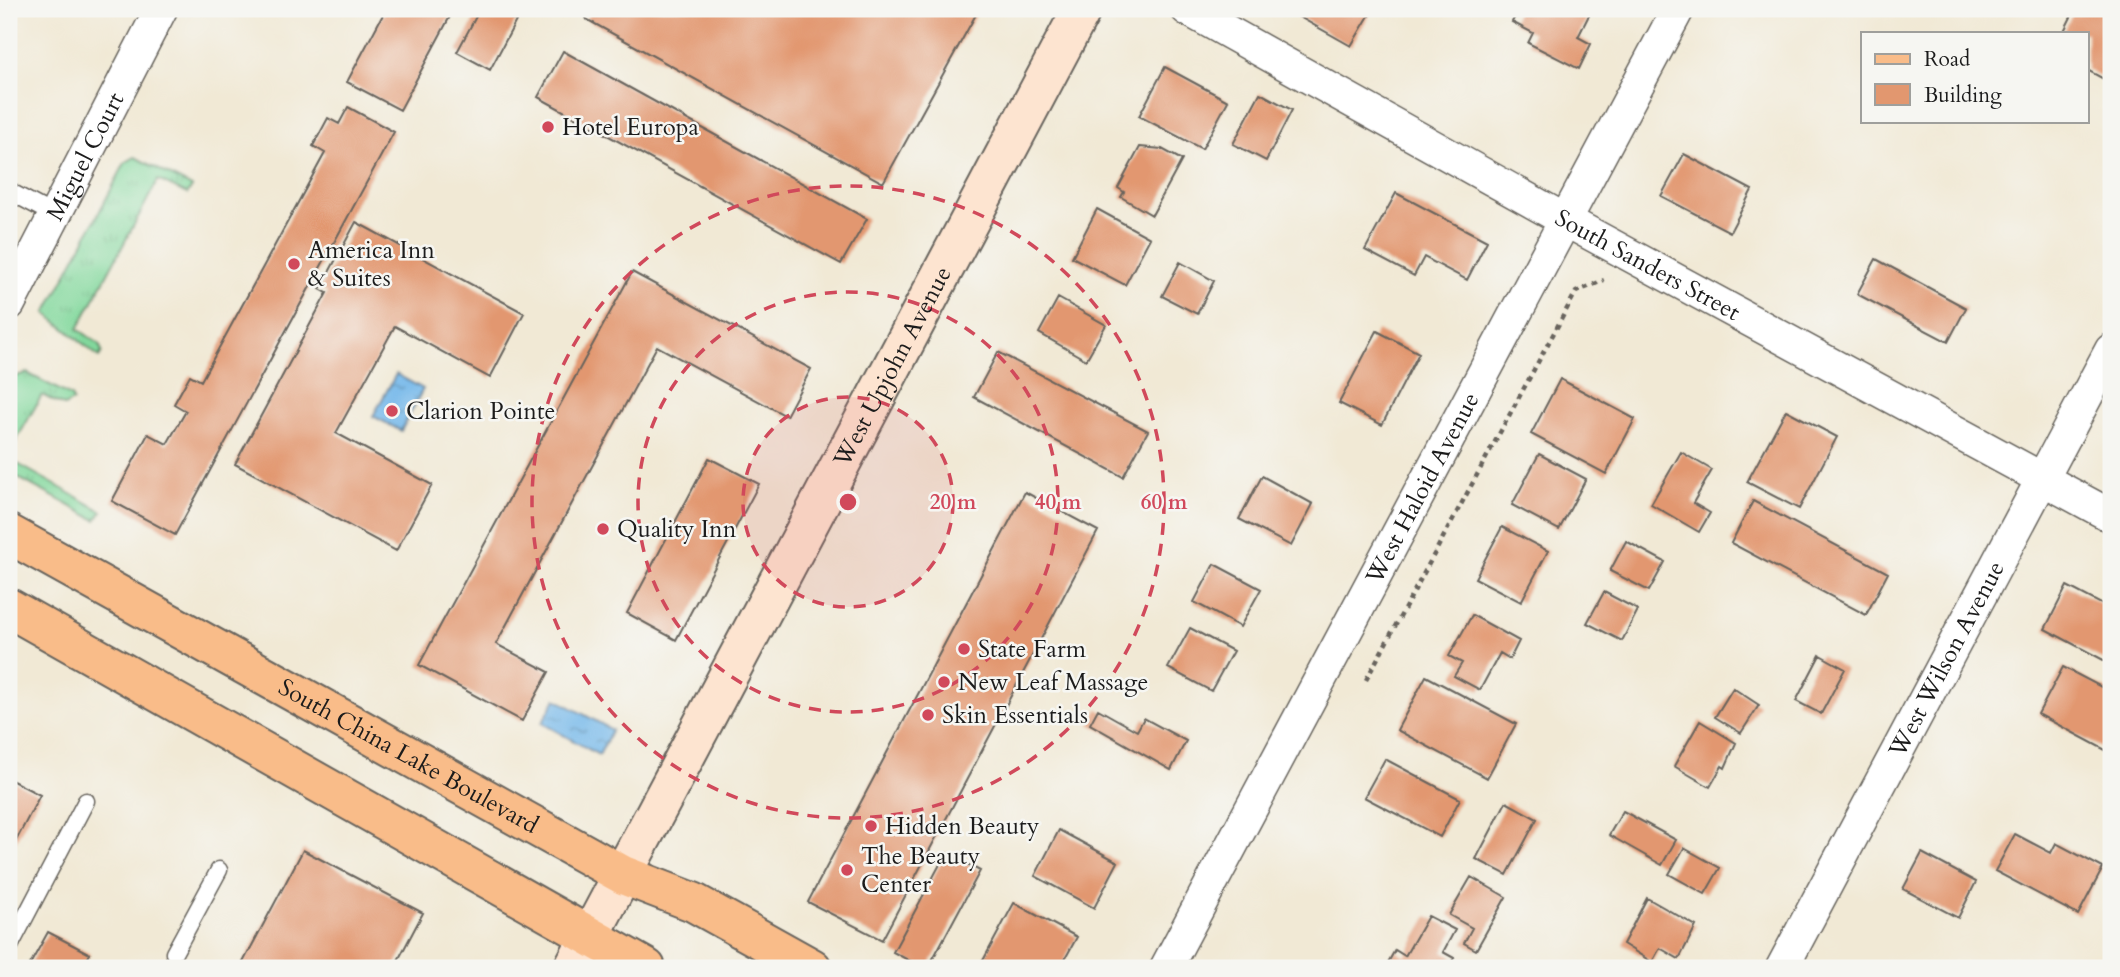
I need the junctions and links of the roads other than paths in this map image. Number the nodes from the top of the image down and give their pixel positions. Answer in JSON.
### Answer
{"nodes":[{"id":1,"x":161,"y":9,"type":"edge"},
{"id":2,"x":1082,"y":9,"type":"edge"},
{"id":3,"x":1187,"y":9,"type":"edge"},
{"id":4,"x":1678,"y":9,"type":"edge"},
{"id":5,"x":9,"y":191,"type":"edge"},
{"id":6,"x":54,"y":215,"type":"junction"},
{"id":7,"x":1566,"y":220,"type":"junction"},
{"id":8,"x":9,"y":304,"type":"edge"},
{"id":9,"x":2111,"y":350,"type":"edge"},
{"id":10,"x":2043,"y":478,"type":"junction"},
{"id":11,"x":2111,"y":516,"type":"edge"},
{"id":12,"x":9,"y":534,"type":"edge"},
{"id":13,"x":9,"y":608,"type":"edge"},
{"id":14,"x":86,"y":801,"type":"dead end"},
{"id":15,"x":219,"y":870,"type":"dead end"},
{"id":16,"x":623,"y":875,"type":"junction"},
{"id":17,"x":9,"y":948,"type":"edge"},
{"id":18,"x":174,"y":953,"type":"dead end"},
{"id":19,"x":582,"y":953,"type":"edge"},
{"id":20,"x":646,"y":968,"type":"edge"},
{"id":21,"x":812,"y":968,"type":"edge"},
{"id":22,"x":1166,"y":968,"type":"edge"},
{"id":23,"x":1782,"y":968,"type":"edge"}],
"edges":[{"from":1,"to":6,"type":"street","name":"Miguel Court"},
{"from":2,"to":16,"type":"main road","name":"West Upjohn Avenue"},
{"from":3,"to":7,"type":"street","name":"South Sanders Street"},
{"from":4,"to":7,"type":"street","name":"West Haloid Avenue"},
{"from":5,"to":6,"type":"lane"},
{"from":6,"to":8,"type":"street","name":"Miguel Court"},
{"from":7,"to":10,"type":"street","name":"South Sanders Street"},
{"from":7,"to":22,"type":"street","name":"West Haloid Avenue"},
{"from":9,"to":10,"type":"street","name":"West Wilson Avenue"},
{"from":10,"to":11,"type":"street","name":"South Sanders Street"},
{"from":10,"to":23,"type":"street","name":"West Wilson Avenue"},
{"from":12,"to":16,"type":"main road","name":"South China Lake Boulevard"},
{"from":13,"to":19,"type":"main road"},
{"from":14,"to":17,"type":"lane"},
{"from":15,"to":18,"type":"lane"},
{"from":16,"to":19,"type":"main road","name":"West Upjohn Avenue"},
{"from":16,"to":21,"type":"main road","name":"South China Lake Boulevard"},
{"from":19,"to":20,"type":"main road"}]}
